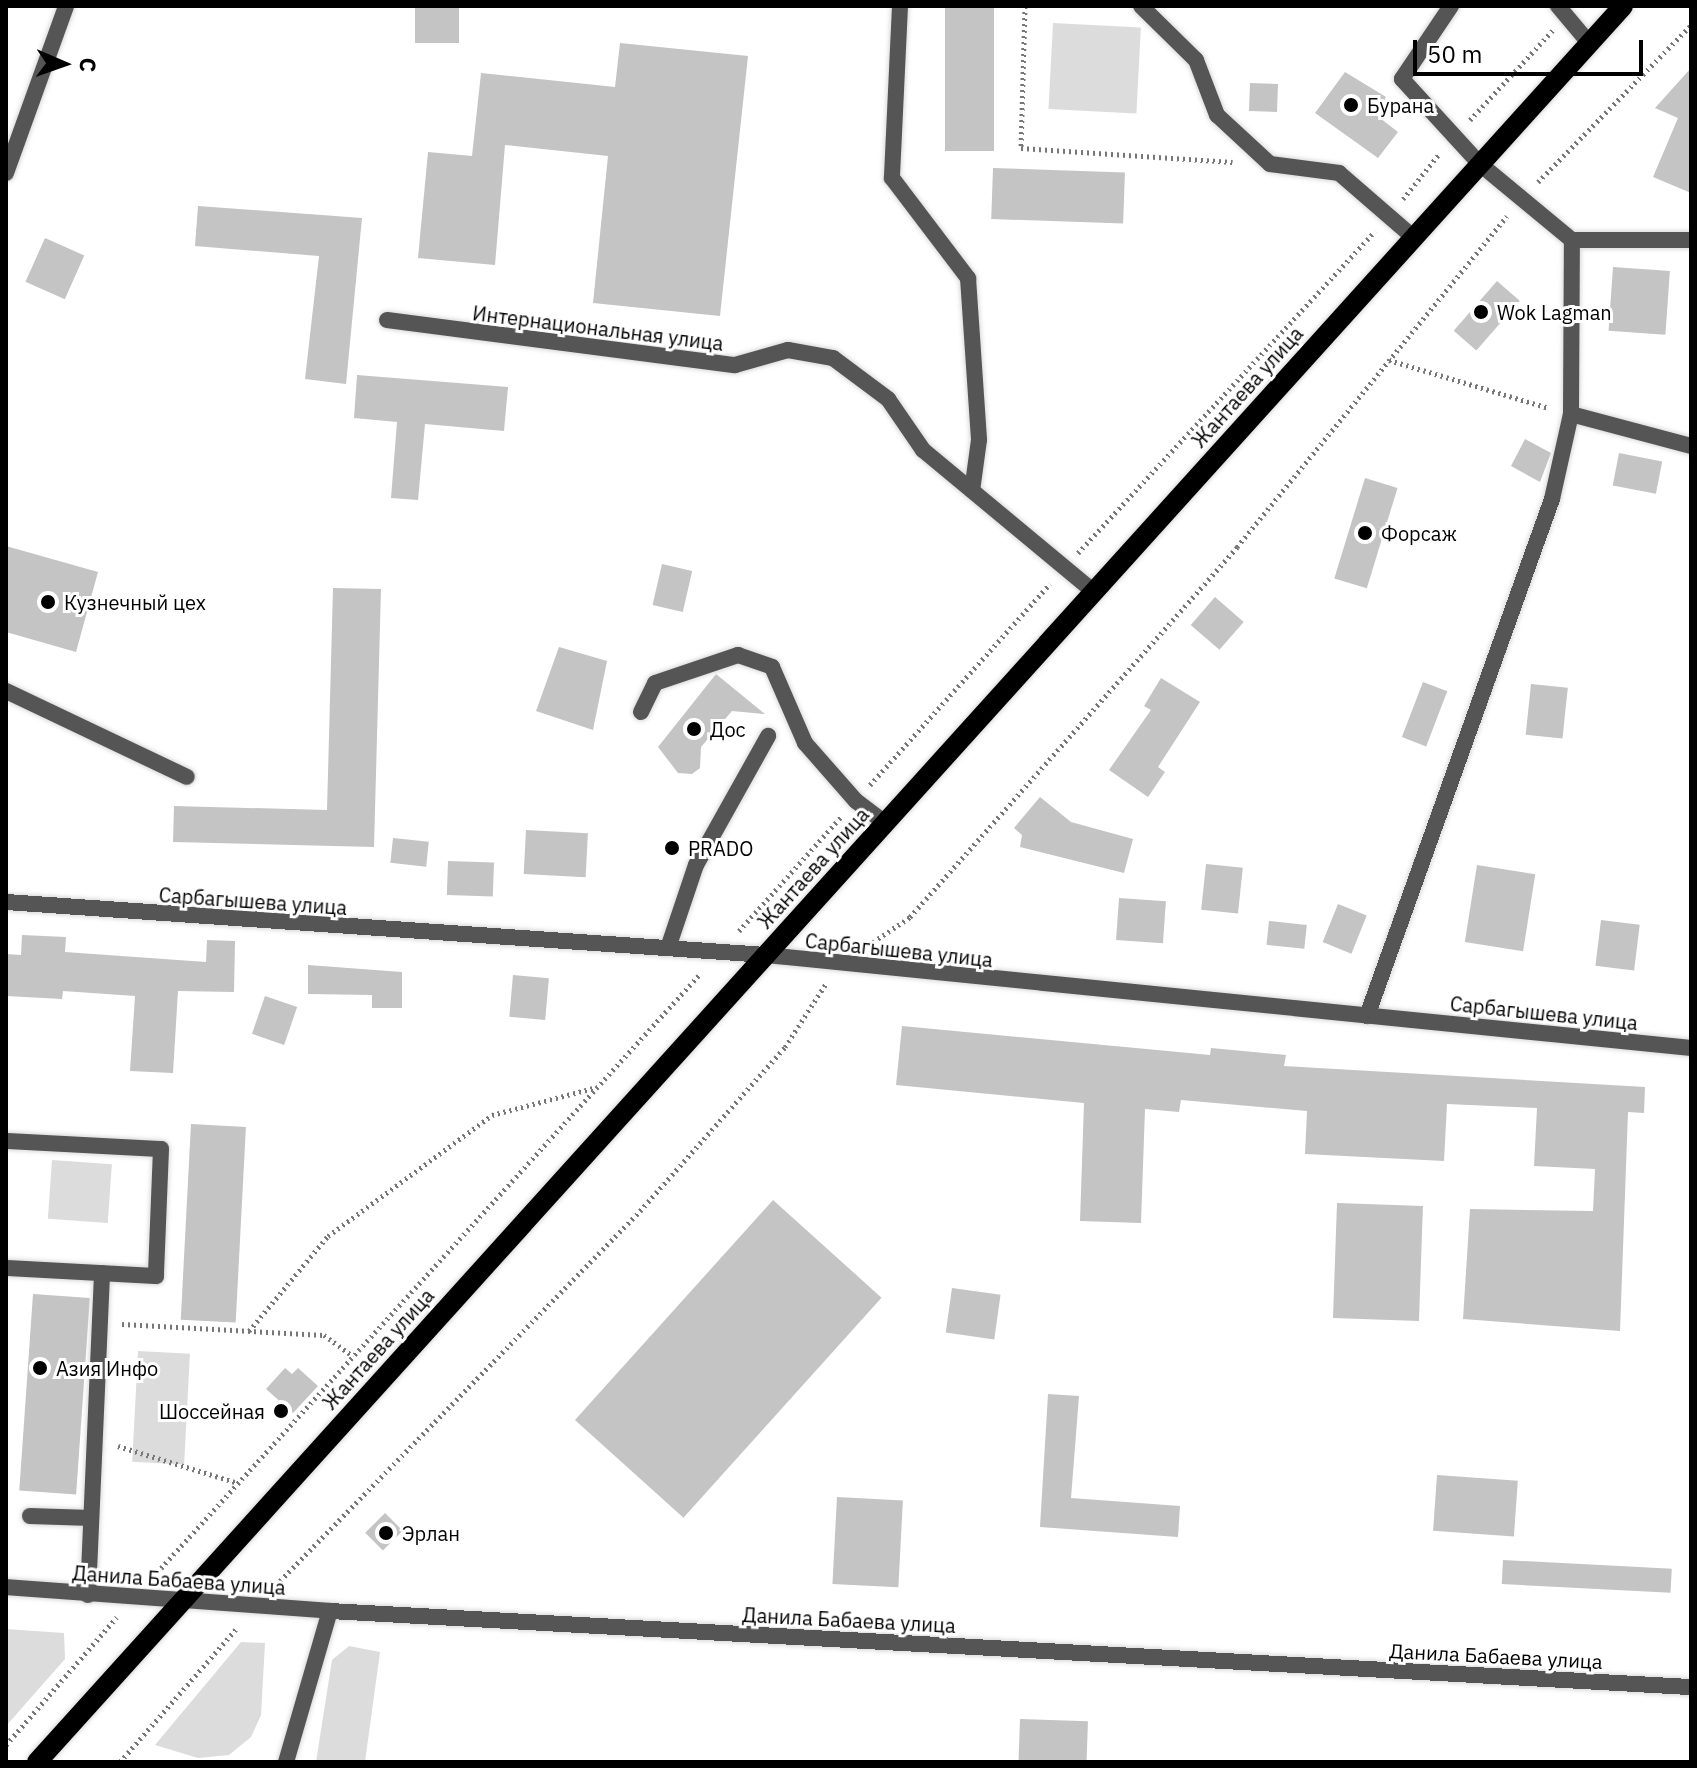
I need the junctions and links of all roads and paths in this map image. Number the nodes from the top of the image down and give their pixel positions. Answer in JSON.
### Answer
{"nodes":[{"id":1,"x":66,"y":6,"type":"edge"},
{"id":2,"x":900,"y":6,"type":"edge"},
{"id":3,"x":1025,"y":6,"type":"edge"},
{"id":4,"x":1141,"y":6,"type":"edge"},
{"id":5,"x":1451,"y":6,"type":"edge"},
{"id":6,"x":1623,"y":6,"type":"edge"},
{"id":7,"x":1562,"y":11,"type":"edge"},
{"id":8,"x":1691,"y":25,"type":"edge"},
{"id":9,"x":1589,"y":43,"type":"junction"},
{"id":10,"x":1453,"y":138,"type":"junction"},
{"id":11,"x":1270,"y":164,"type":"junction"},
{"id":12,"x":1480,"y":164,"type":"junction"},
{"id":13,"x":6,"y":173,"type":"edge"},
{"id":14,"x":1522,"y":198,"type":"junction"},
{"id":15,"x":1389,"y":216,"type":"junction"},
{"id":16,"x":1414,"y":238,"type":"junction"},
{"id":17,"x":1572,"y":240,"type":"junction"},
{"id":18,"x":1691,"y":240,"type":"edge"},
{"id":19,"x":387,"y":320,"type":"dead end"},
{"id":20,"x":1389,"y":360,"type":"junction"},
{"id":21,"x":1571,"y":414,"type":"junction"},
{"id":22,"x":1691,"y":446,"type":"edge"},
{"id":23,"x":972,"y":491,"type":"junction"},
{"id":24,"x":1065,"y":568,"type":"junction"},
{"id":25,"x":1094,"y":592,"type":"junction"},
{"id":26,"x":6,"y":691,"type":"edge"},
{"id":27,"x":641,"y":712,"type":"dead end"},
{"id":28,"x":768,"y":736,"type":"dead end"},
{"id":29,"x":187,"y":777,"type":"dead end"},
{"id":30,"x":856,"y":801,"type":"junction"},
{"id":31,"x":885,"y":823,"type":"junction"},
{"id":32,"x":6,"y":902,"type":"edge"},
{"id":33,"x":668,"y":948,"type":"junction"},
{"id":34,"x":721,"y":951,"type":"junction"},
{"id":35,"x":766,"y":955,"type":"junction"},
{"id":36,"x":838,"y":966,"type":"junction"},
{"id":37,"x":1367,"y":1016,"type":"junction"},
{"id":38,"x":1691,"y":1048,"type":"edge"},
{"id":39,"x":598,"y":1086,"type":"junction"},
{"id":40,"x":6,"y":1141,"type":"edge"},
{"id":41,"x":6,"y":1268,"type":"edge"},
{"id":42,"x":102,"y":1273,"type":"junction"},
{"id":43,"x":100,"y":1323,"type":"junction"},
{"id":44,"x":249,"y":1331,"type":"junction"},
{"id":45,"x":353,"y":1356,"type":"junction"},
{"id":46,"x":95,"y":1439,"type":"junction"},
{"id":47,"x":238,"y":1483,"type":"junction"},
{"id":48,"x":30,"y":1516,"type":"dead end"},
{"id":49,"x":91,"y":1518,"type":"junction"},
{"id":50,"x":6,"y":1587,"type":"edge"},
{"id":51,"x":88,"y":1595,"type":"junction"},
{"id":52,"x":187,"y":1597,"type":"junction"},
{"id":53,"x":133,"y":1599,"type":"junction"},
{"id":54,"x":257,"y":1605,"type":"junction"},
{"id":55,"x":330,"y":1611,"type":"junction"},
{"id":56,"x":1691,"y":1687,"type":"edge"},
{"id":57,"x":6,"y":1745,"type":"edge"},
{"id":58,"x":37,"y":1762,"type":"edge"},
{"id":59,"x":120,"y":1762,"type":"edge"},
{"id":60,"x":286,"y":1762,"type":"edge"}],
"edges":[{"from":1,"to":13,"type":"street"},
{"from":2,"to":23,"type":"street"},
{"from":3,"to":11,"type":"path"},
{"from":4,"to":11,"type":"street"},
{"from":5,"to":10,"type":"street"},
{"from":6,"to":9,"type":"main road","name":"Жантаева улица"},
{"from":7,"to":9,"type":"street"},
{"from":7,"to":10,"type":"path"},
{"from":8,"to":14,"type":"path"},
{"from":9,"to":12,"type":"main road","name":"Жантаева улица"},
{"from":10,"to":12,"type":"street"},
{"from":10,"to":15,"type":"path"},
{"from":11,"to":15,"type":"street"},
{"from":12,"to":14,"type":"street"},
{"from":12,"to":16,"type":"main road","name":"Жантаева улица"},
{"from":14,"to":17,"type":"street"},
{"from":14,"to":20,"type":"path"},
{"from":15,"to":16,"type":"street"},
{"from":15,"to":24,"type":"path"},
{"from":16,"to":25,"type":"main road","name":"Жантаева улица"},
{"from":17,"to":18,"type":"street"},
{"from":17,"to":21,"type":"street"},
{"from":19,"to":23,"type":"street","name":"Интернациональная улица"},
{"from":20,"to":21,"type":"path"},
{"from":20,"to":36,"type":"path"},
{"from":21,"to":22,"type":"street"},
{"from":21,"to":37,"type":"street"},
{"from":23,"to":24,"type":"street","name":"Интернациональная улица"},
{"from":24,"to":25,"type":"street","name":"Интернациональная улица"},
{"from":24,"to":30,"type":"path"},
{"from":25,"to":31,"type":"main road","name":"Жантаева улица"},
{"from":26,"to":29,"type":"street"},
{"from":27,"to":30,"type":"street"},
{"from":28,"to":33,"type":"street"},
{"from":30,"to":31,"type":"street"},
{"from":30,"to":34,"type":"path"},
{"from":31,"to":35,"type":"main road","name":"Жантаева улица"},
{"from":32,"to":33,"type":"street","name":"Сарбагышева улица"},
{"from":33,"to":34,"type":"street","name":"Сарбагышева улица"},
{"from":34,"to":35,"type":"street","name":"Сарбагышева улица"},
{"from":34,"to":39,"type":"path"},
{"from":35,"to":36,"type":"street","name":"Сарбагышева улица"},
{"from":35,"to":52,"type":"main road","name":"Жантаева улица"},
{"from":36,"to":37,"type":"street","name":"Сарбагышева улица"},
{"from":36,"to":54,"type":"path"},
{"from":37,"to":38,"type":"street","name":"Сарбагышева улица"},
{"from":39,"to":44,"type":"path"},
{"from":39,"to":45,"type":"path"},
{"from":40,"to":42,"type":"street"},
{"from":41,"to":42,"type":"street"},
{"from":42,"to":43,"type":"street"},
{"from":43,"to":44,"type":"path"},
{"from":43,"to":46,"type":"street"},
{"from":44,"to":45,"type":"path"},
{"from":45,"to":47,"type":"path"},
{"from":46,"to":47,"type":"path"},
{"from":46,"to":49,"type":"street"},
{"from":47,"to":53,"type":"path"},
{"from":48,"to":49,"type":"street"},
{"from":49,"to":51,"type":"street"},
{"from":50,"to":51,"type":"street","name":"Данила Бабаева улица"},
{"from":51,"to":53,"type":"street","name":"Данила Бабаева улица"},
{"from":52,"to":53,"type":"street","name":"Данила Бабаева улица"},
{"from":52,"to":54,"type":"street","name":"Данила Бабаева улица"},
{"from":52,"to":58,"type":"main road","name":"Жантаева улица"},
{"from":53,"to":57,"type":"path"},
{"from":54,"to":55,"type":"street","name":"Данила Бабаева улица"},
{"from":54,"to":59,"type":"path"},
{"from":55,"to":56,"type":"street","name":"Данила Бабаева улица"},
{"from":55,"to":60,"type":"street"}]}
